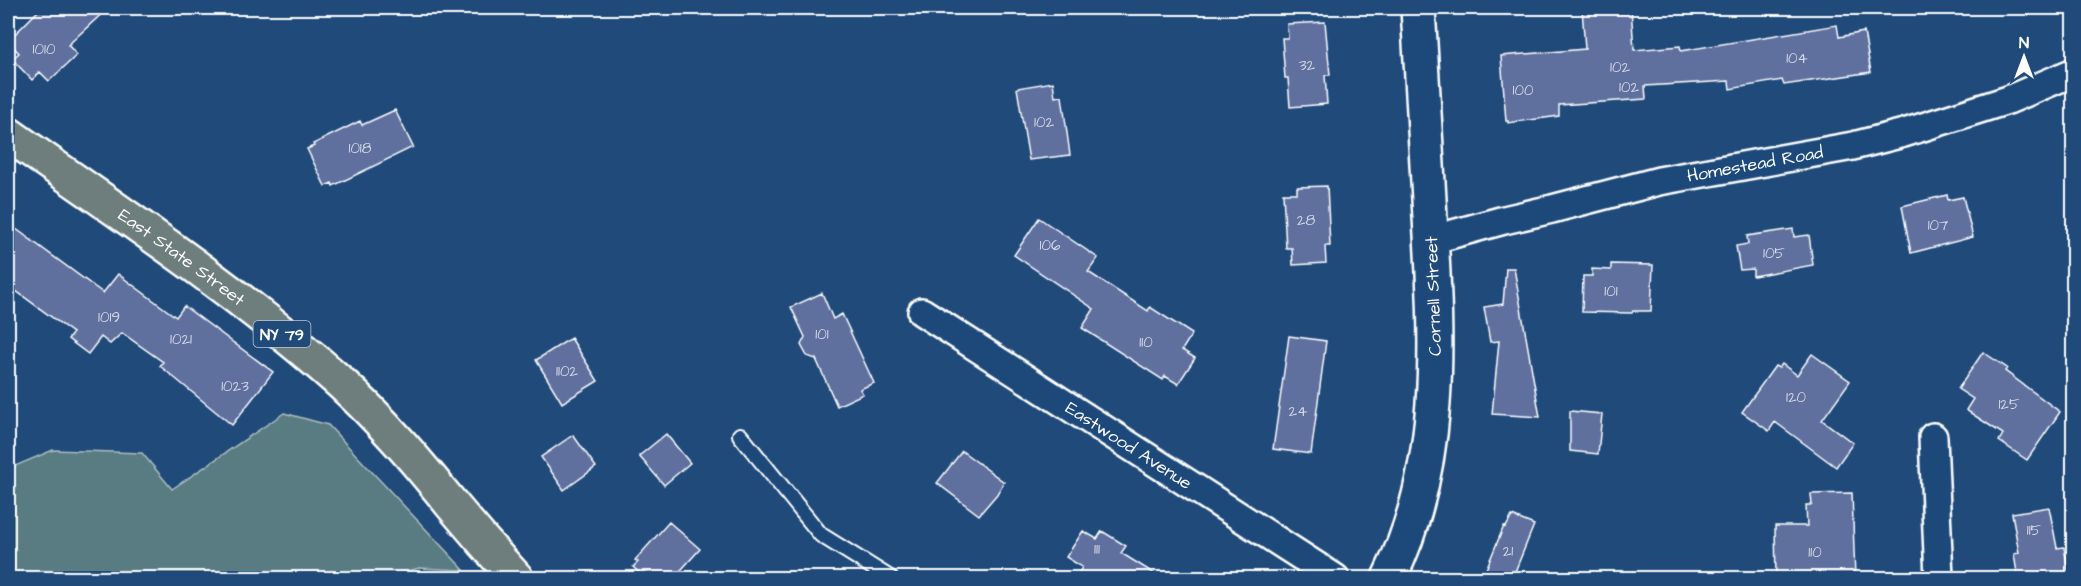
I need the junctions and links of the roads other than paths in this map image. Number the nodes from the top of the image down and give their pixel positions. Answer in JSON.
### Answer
{"nodes":[{"id":1,"x":1418,"y":8,"type":"edge"},
{"id":2,"x":2073,"y":72,"type":"edge"},
{"id":3,"x":8,"y":134,"type":"edge"},
{"id":4,"x":1431,"y":240,"type":"junction"},
{"id":5,"x":922,"y":312,"type":"dead end"},
{"id":6,"x":740,"y":435,"type":"dead end"},
{"id":7,"x":1933,"y":437,"type":"dead end"},
{"id":8,"x":516,"y":579,"type":"edge"},
{"id":9,"x":890,"y":579,"type":"edge"},
{"id":10,"x":1335,"y":579,"type":"edge"},
{"id":11,"x":1389,"y":579,"type":"edge"},
{"id":12,"x":1939,"y":579,"type":"edge"}],
"edges":[{"from":1,"to":4,"type":"street","name":"Cornell Street"},
{"from":2,"to":4,"type":"street","name":"Homestead Road"},
{"from":3,"to":8,"type":"highway","name":"East State Street","number":"NY 79"},
{"from":4,"to":11,"type":"street","name":"Cornell Street"},
{"from":5,"to":10,"type":"street","name":"Eastwood Avenue"},
{"from":6,"to":9,"type":"lane"},
{"from":7,"to":12,"type":"street"}]}
